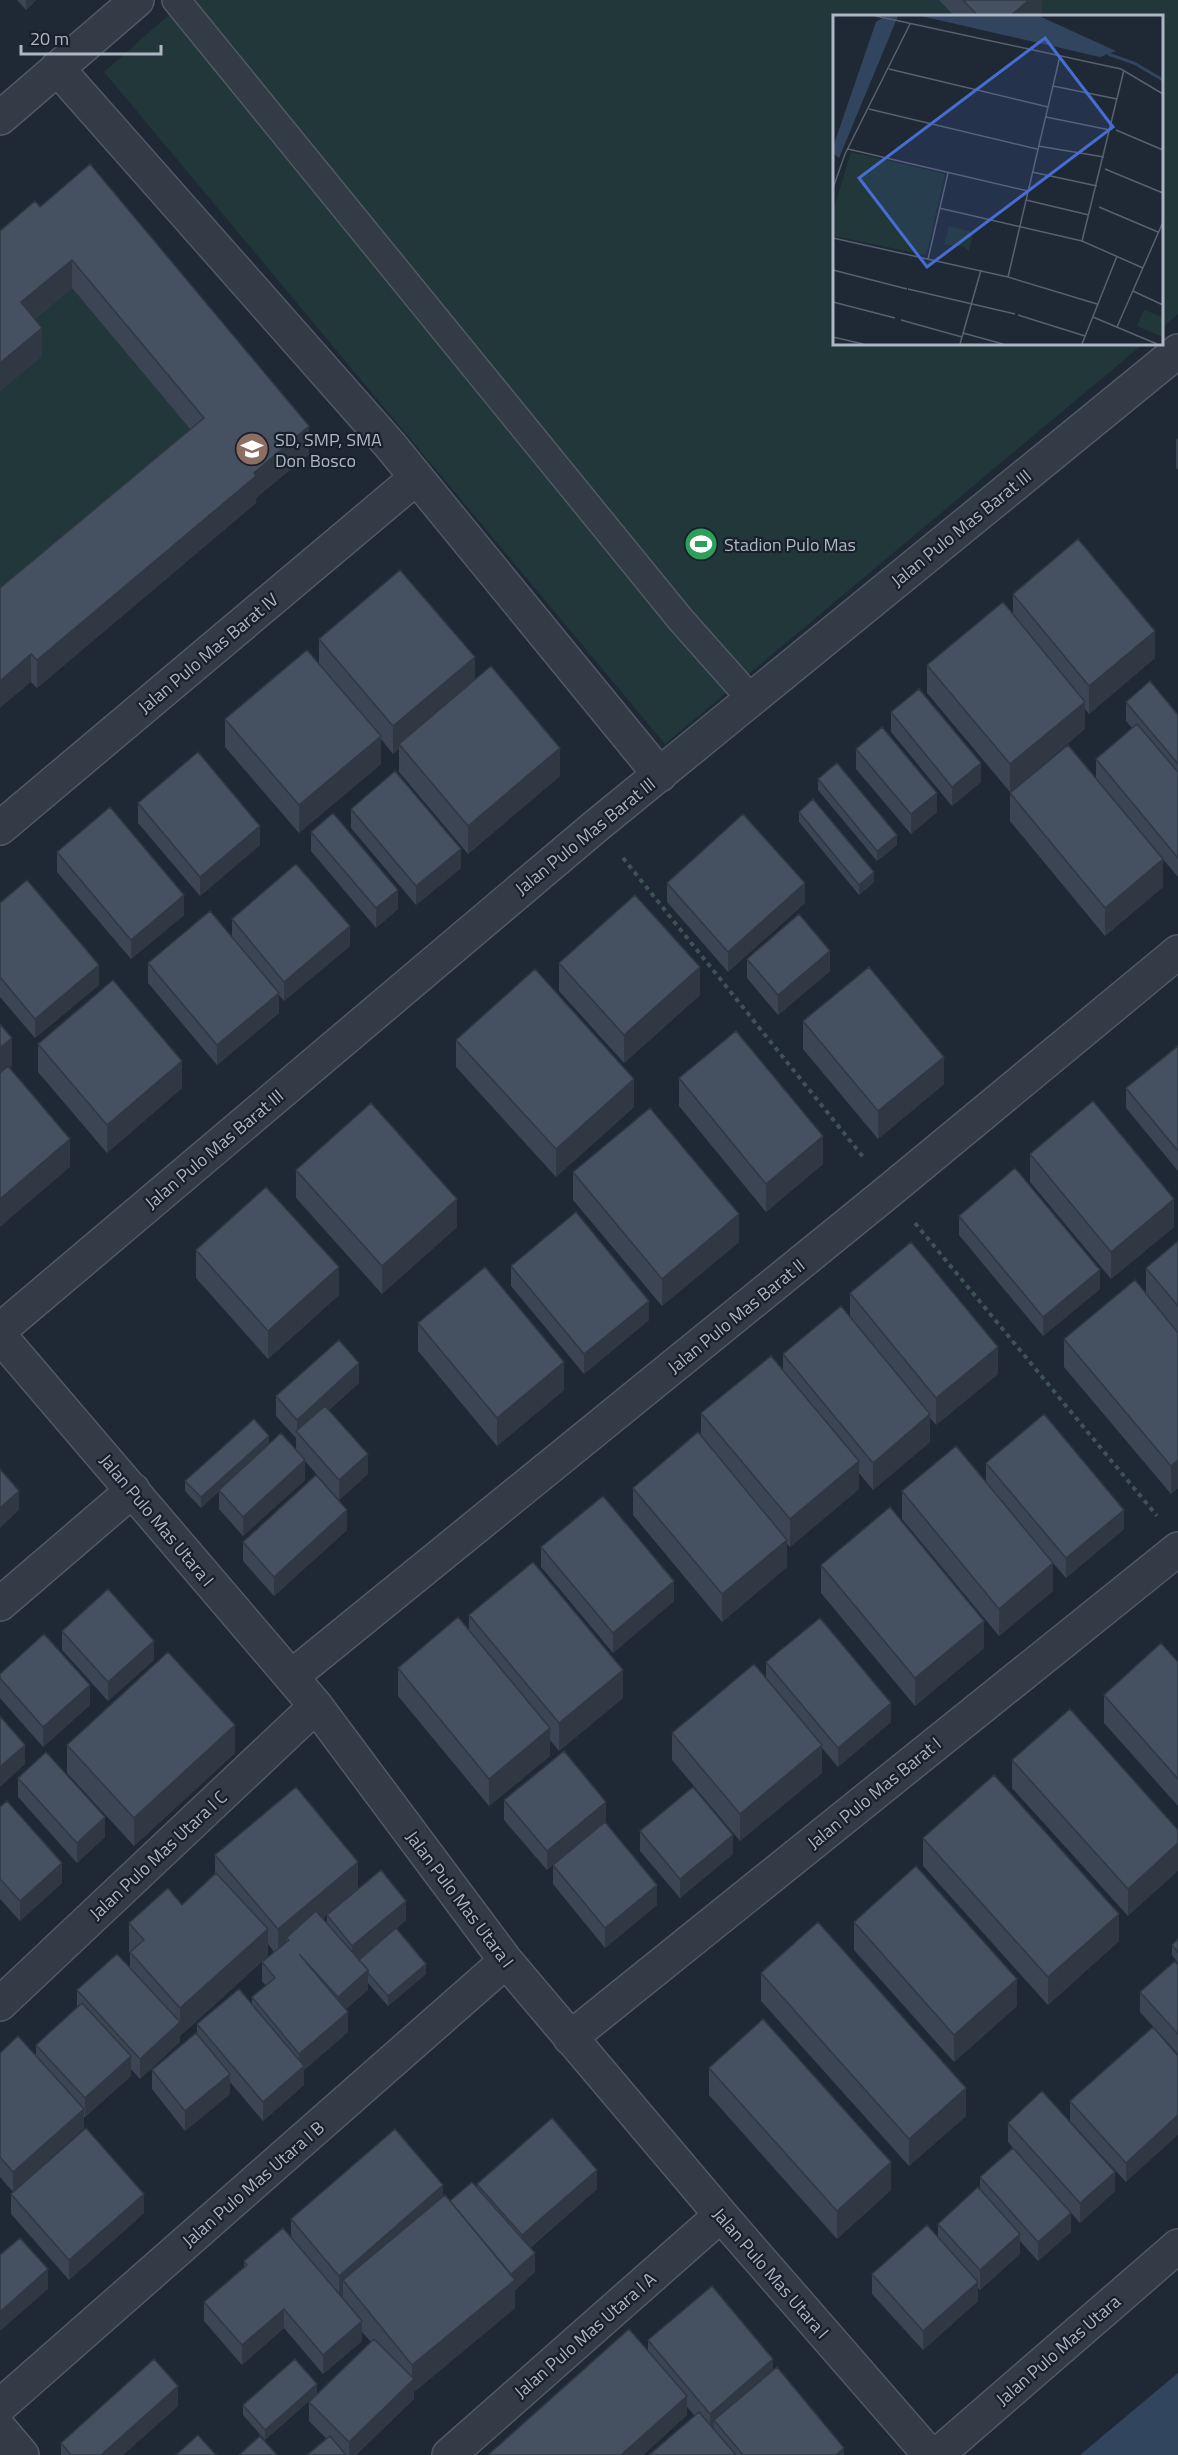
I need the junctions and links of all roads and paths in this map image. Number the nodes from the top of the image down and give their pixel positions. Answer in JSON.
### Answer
{"nodes":[{"id":1,"x":136,"y":0,"type":"edge"},
{"id":2,"x":176,"y":0,"type":"edge"},
{"id":3,"x":57,"y":68,"type":"junction"},
{"id":4,"x":0,"y":118,"type":"edge"},
{"id":5,"x":1178,"y":351,"type":"edge"},
{"id":6,"x":416,"y":478,"type":"junction"},
{"id":7,"x":752,"y":700,"type":"junction"},
{"id":8,"x":660,"y":775,"type":"junction"},
{"id":9,"x":596,"y":826,"type":"junction"},
{"id":10,"x":0,"y":828,"type":"edge"},
{"id":11,"x":1178,"y":952,"type":"edge"},
{"id":12,"x":889,"y":1191,"type":"junction"},
{"id":13,"x":0,"y":1330,"type":"edge"},
{"id":14,"x":0,"y":1336,"type":"edge"},
{"id":15,"x":133,"y":1490,"type":"junction"},
{"id":16,"x":1170,"y":1536,"type":"edge"},
{"id":17,"x":0,"y":1604,"type":"edge"},
{"id":18,"x":291,"y":1677,"type":"junction"},
{"id":19,"x":316,"y":1706,"type":"junction"},
{"id":20,"x":506,"y":1961,"type":"junction"},
{"id":21,"x":0,"y":2004,"type":"edge"},
{"id":22,"x":570,"y":2038,"type":"junction"},
{"id":23,"x":721,"y":2215,"type":"junction"},
{"id":24,"x":1178,"y":2246,"type":"edge"},
{"id":25,"x":0,"y":2406,"type":"edge"},
{"id":26,"x":0,"y":2429,"type":"edge"},
{"id":27,"x":22,"y":2455,"type":"edge"},
{"id":28,"x":449,"y":2455,"type":"edge"},
{"id":29,"x":930,"y":2455,"type":"edge"},
{"id":30,"x":937,"y":2455,"type":"edge"}],
"edges":[{"from":1,"to":3,"type":"street"},
{"from":2,"to":7,"type":"lane"},
{"from":3,"to":4,"type":"street"},
{"from":3,"to":6,"type":"street"},
{"from":5,"to":7,"type":"street","name":"Jalan Pulo Mas Barat III"},
{"from":6,"to":8,"type":"street"},
{"from":6,"to":10,"type":"street","name":"Jalan Pulo Mas Barat IV"},
{"from":7,"to":8,"type":"street","name":"Jalan Pulo Mas Barat III"},
{"from":8,"to":9,"type":"street","name":"Jalan Pulo Mas Barat III"},
{"from":9,"to":12,"type":"path"},
{"from":9,"to":13,"type":"street","name":"Jalan Pulo Mas Barat III"},
{"from":11,"to":12,"type":"street","name":"Jalan Pulo Mas Barat II"},
{"from":12,"to":16,"type":"path"},
{"from":12,"to":18,"type":"street","name":"Jalan Pulo Mas Barat II"},
{"from":14,"to":15,"type":"street","name":"Jalan Pulo Mas Utara I"},
{"from":15,"to":17,"type":"street"},
{"from":15,"to":18,"type":"street","name":"Jalan Pulo Mas Utara I"},
{"from":16,"to":22,"type":"street","name":"Jalan Pulo Mas Barat I"},
{"from":18,"to":19,"type":"street","name":"Jalan Pulo Mas Utara I"},
{"from":19,"to":20,"type":"street","name":"Jalan Pulo Mas Utara I"},
{"from":19,"to":21,"type":"street","name":"Jalan Pulo Mas Utara I C"},
{"from":20,"to":22,"type":"street","name":"Jalan Pulo Mas Utara I"},
{"from":20,"to":25,"type":"street","name":"Jalan Pulo Mas Utara I B"},
{"from":22,"to":23,"type":"street","name":"Jalan Pulo Mas Utara I"},
{"from":23,"to":28,"type":"street","name":"Jalan Pulo Mas Utara I A"},
{"from":23,"to":29,"type":"street","name":"Jalan Pulo Mas Utara I"},
{"from":24,"to":30,"type":"street","name":"Jalan Pulo Mas Utara"},
{"from":26,"to":27,"type":"street"}]}
